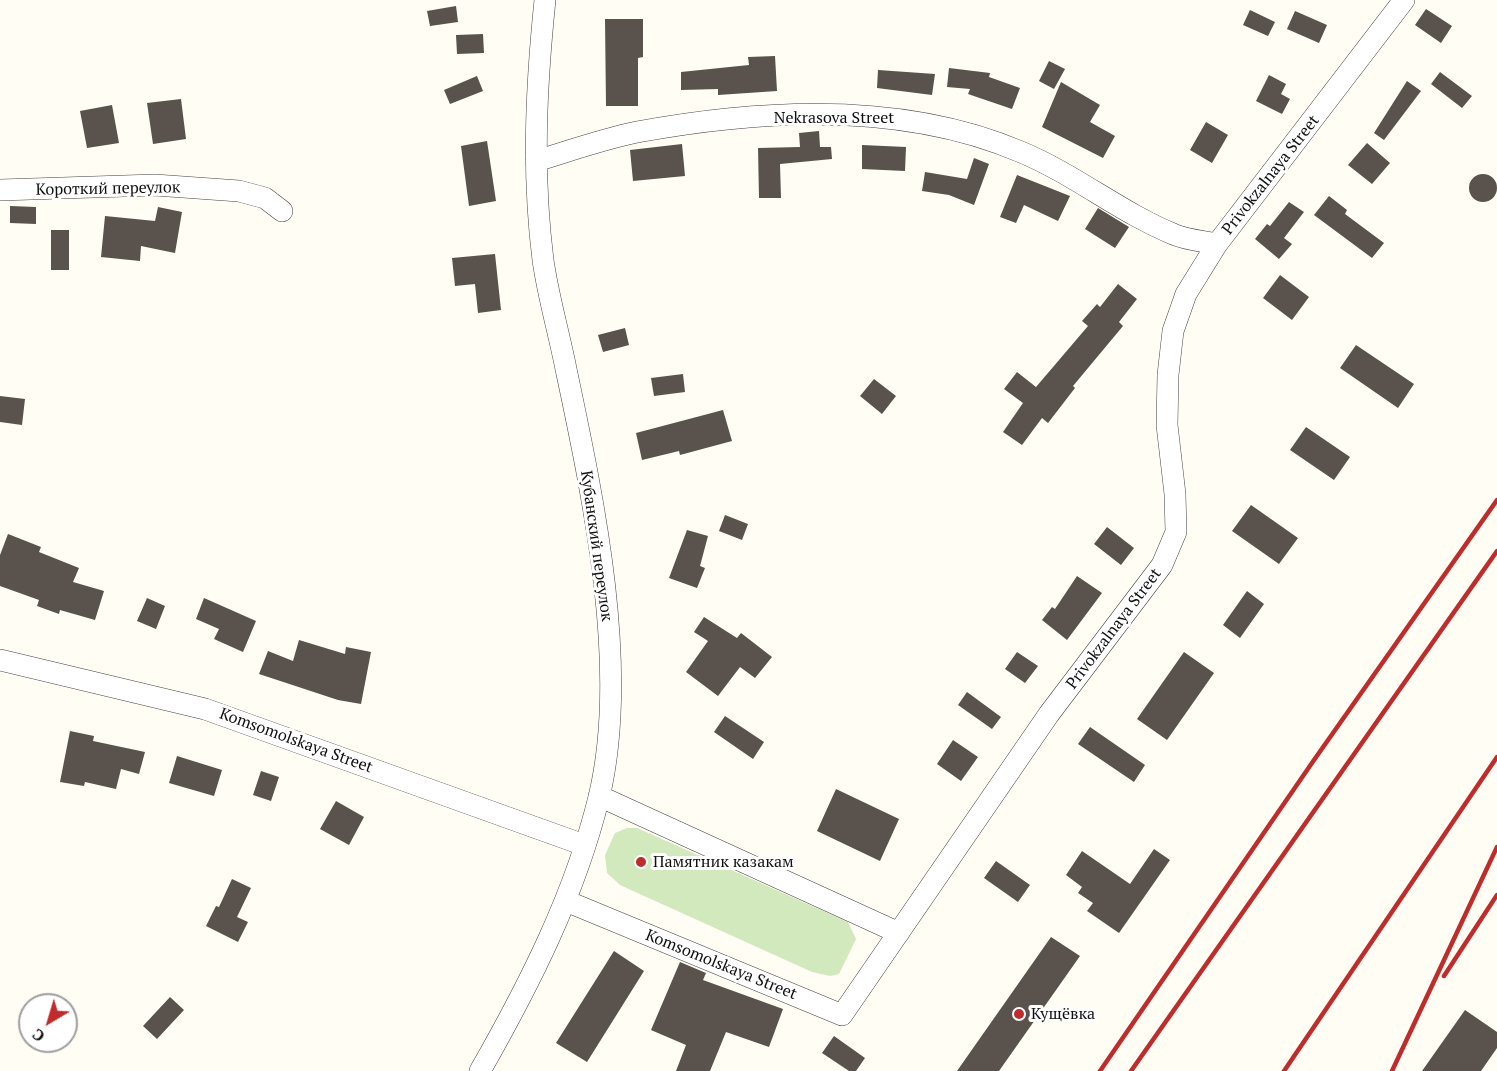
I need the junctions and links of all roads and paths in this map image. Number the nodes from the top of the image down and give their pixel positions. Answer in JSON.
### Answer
{"nodes":[{"id":1,"x":545,"y":0,"type":"edge"},
{"id":2,"x":1404,"y":0,"type":"edge"},
{"id":3,"x":536,"y":161,"type":"junction"},
{"id":4,"x":0,"y":190,"type":"edge"},
{"id":5,"x":282,"y":212,"type":"dead end"},
{"id":6,"x":1217,"y":244,"type":"junction"},
{"id":7,"x":0,"y":660,"type":"edge"},
{"id":8,"x":599,"y":796,"type":"junction"},
{"id":9,"x":584,"y":845,"type":"junction"},
{"id":10,"x":566,"y":901,"type":"junction"},
{"id":11,"x":899,"y":933,"type":"junction"},
{"id":12,"x":842,"y":1015,"type":"joint"},
{"id":13,"x":480,"y":1071,"type":"edge"}],
"edges":[{"from":1,"to":3,"type":"street","name":"Кубанский переулок"},
{"from":2,"to":6,"type":"street","name":"Privokzalnaya Street"},
{"from":3,"to":6,"type":"street","name":"Nekrasova Street"},
{"from":3,"to":8,"type":"street","name":"Кубанский переулок"},
{"from":4,"to":5,"type":"street","name":"Короткий переулок"},
{"from":6,"to":11,"type":"street","name":"Privokzalnaya Street"},
{"from":7,"to":9,"type":"street","name":"Komsomolskaya Street"},
{"from":8,"to":9,"type":"street","name":"Кубанский переулок"},
{"from":8,"to":11,"type":"street"},
{"from":9,"to":10,"type":"street","name":"Кубанский переулок"},
{"from":10,"to":12,"type":"street","name":"Komsomolskaya Street"},
{"from":10,"to":13,"type":"street","name":"Кубанский переулок"},
{"from":11,"to":12,"type":"street","name":"Privokzalnaya Street"}]}
